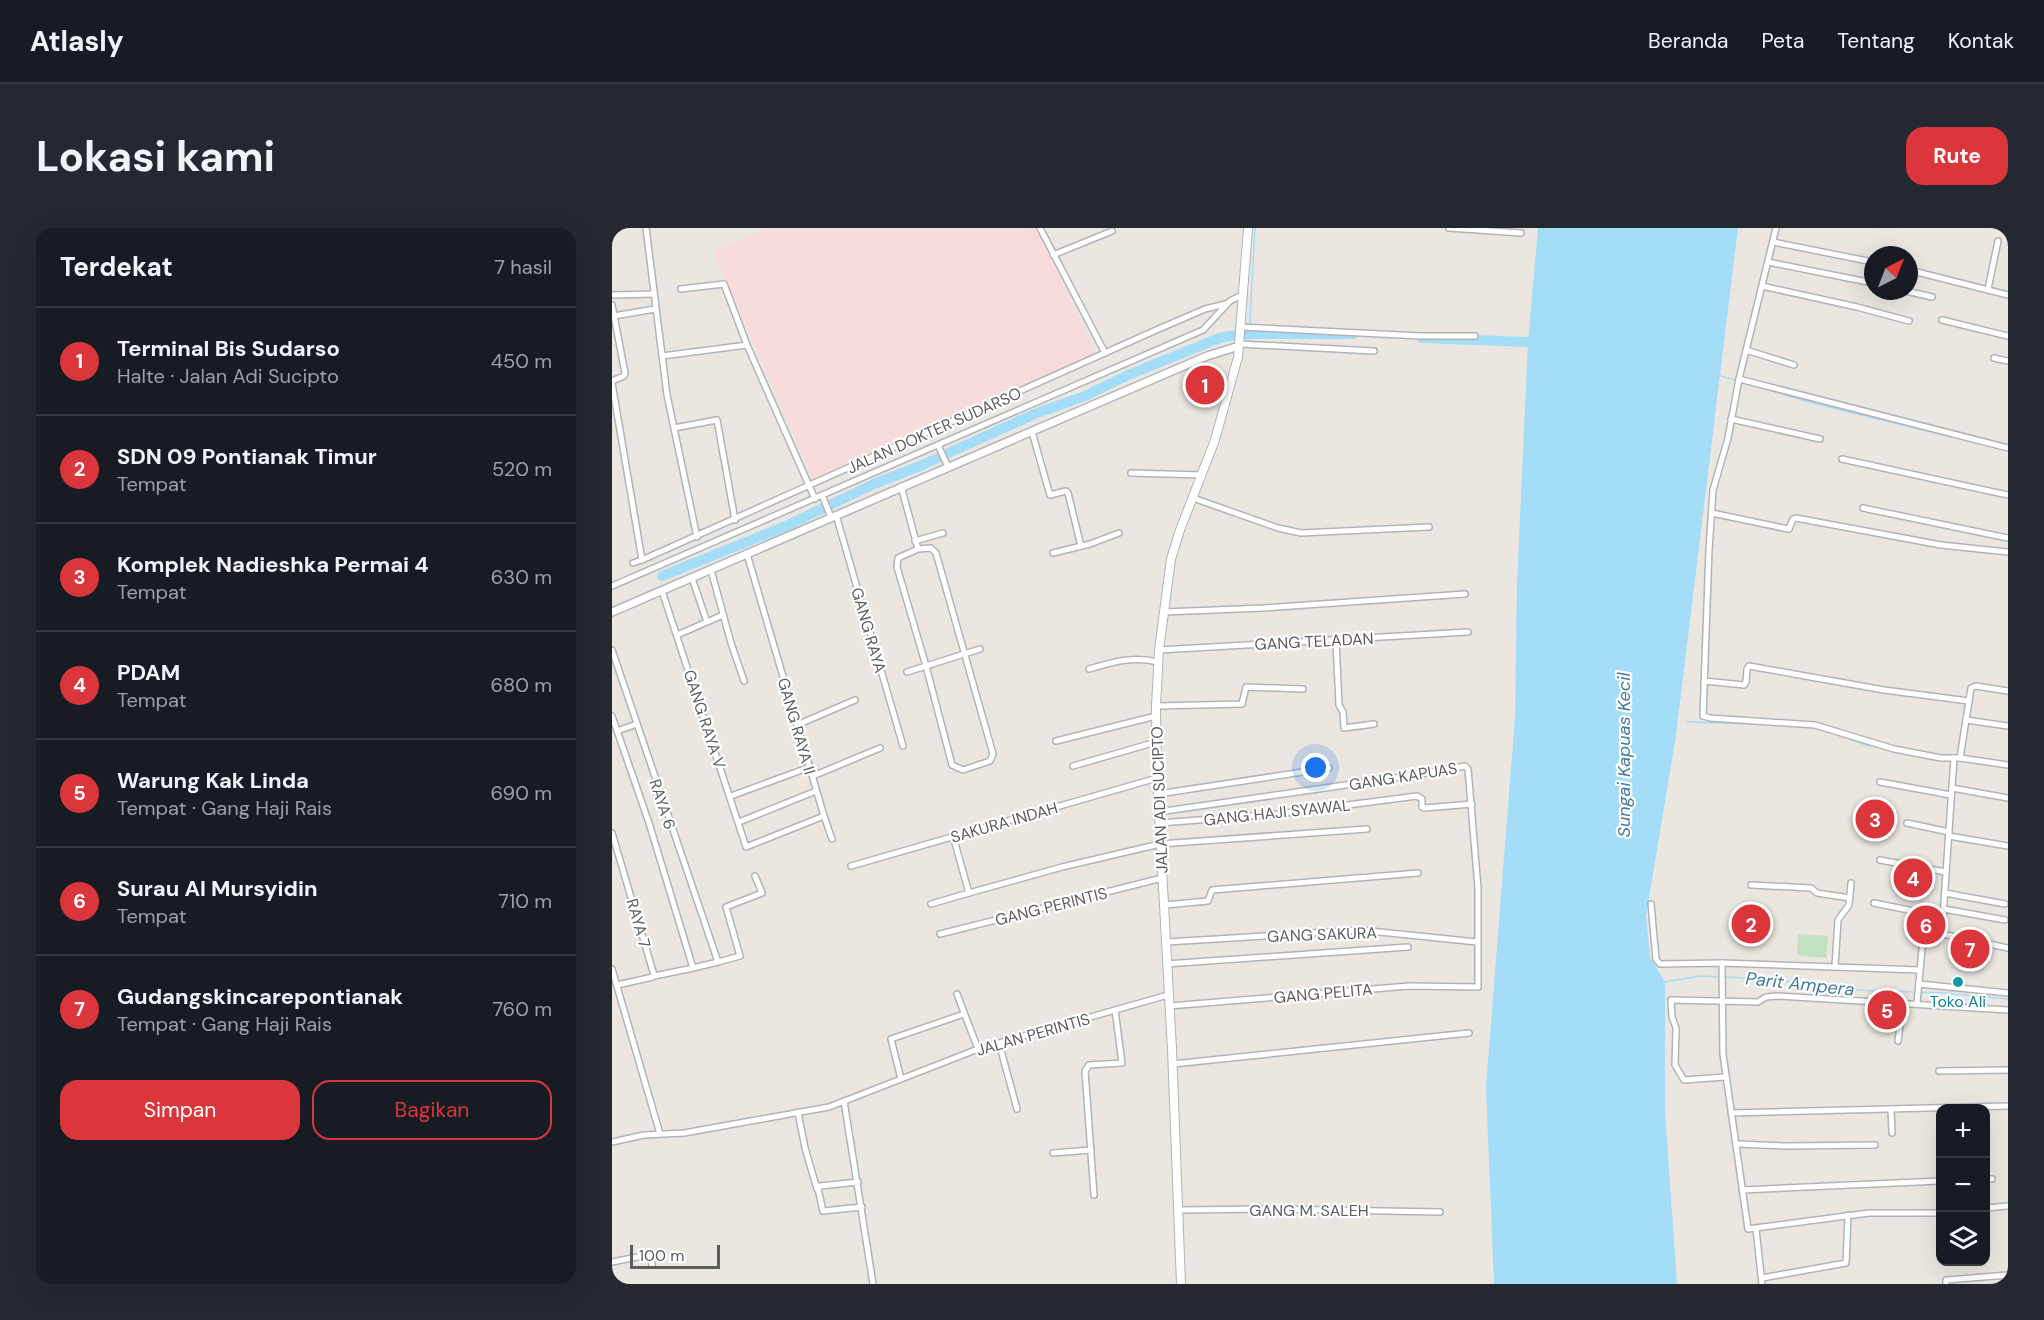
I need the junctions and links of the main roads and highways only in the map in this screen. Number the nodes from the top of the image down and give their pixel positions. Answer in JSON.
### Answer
{"nodes":[{"id":1,"x":1248,"y":228,"type":"edge"},
{"id":2,"x":1181,"y":1284,"type":"edge"}],
"edges":[{"from":1,"to":2,"type":"main road","name":"JALAN ADI SUCIPTO"}]}
